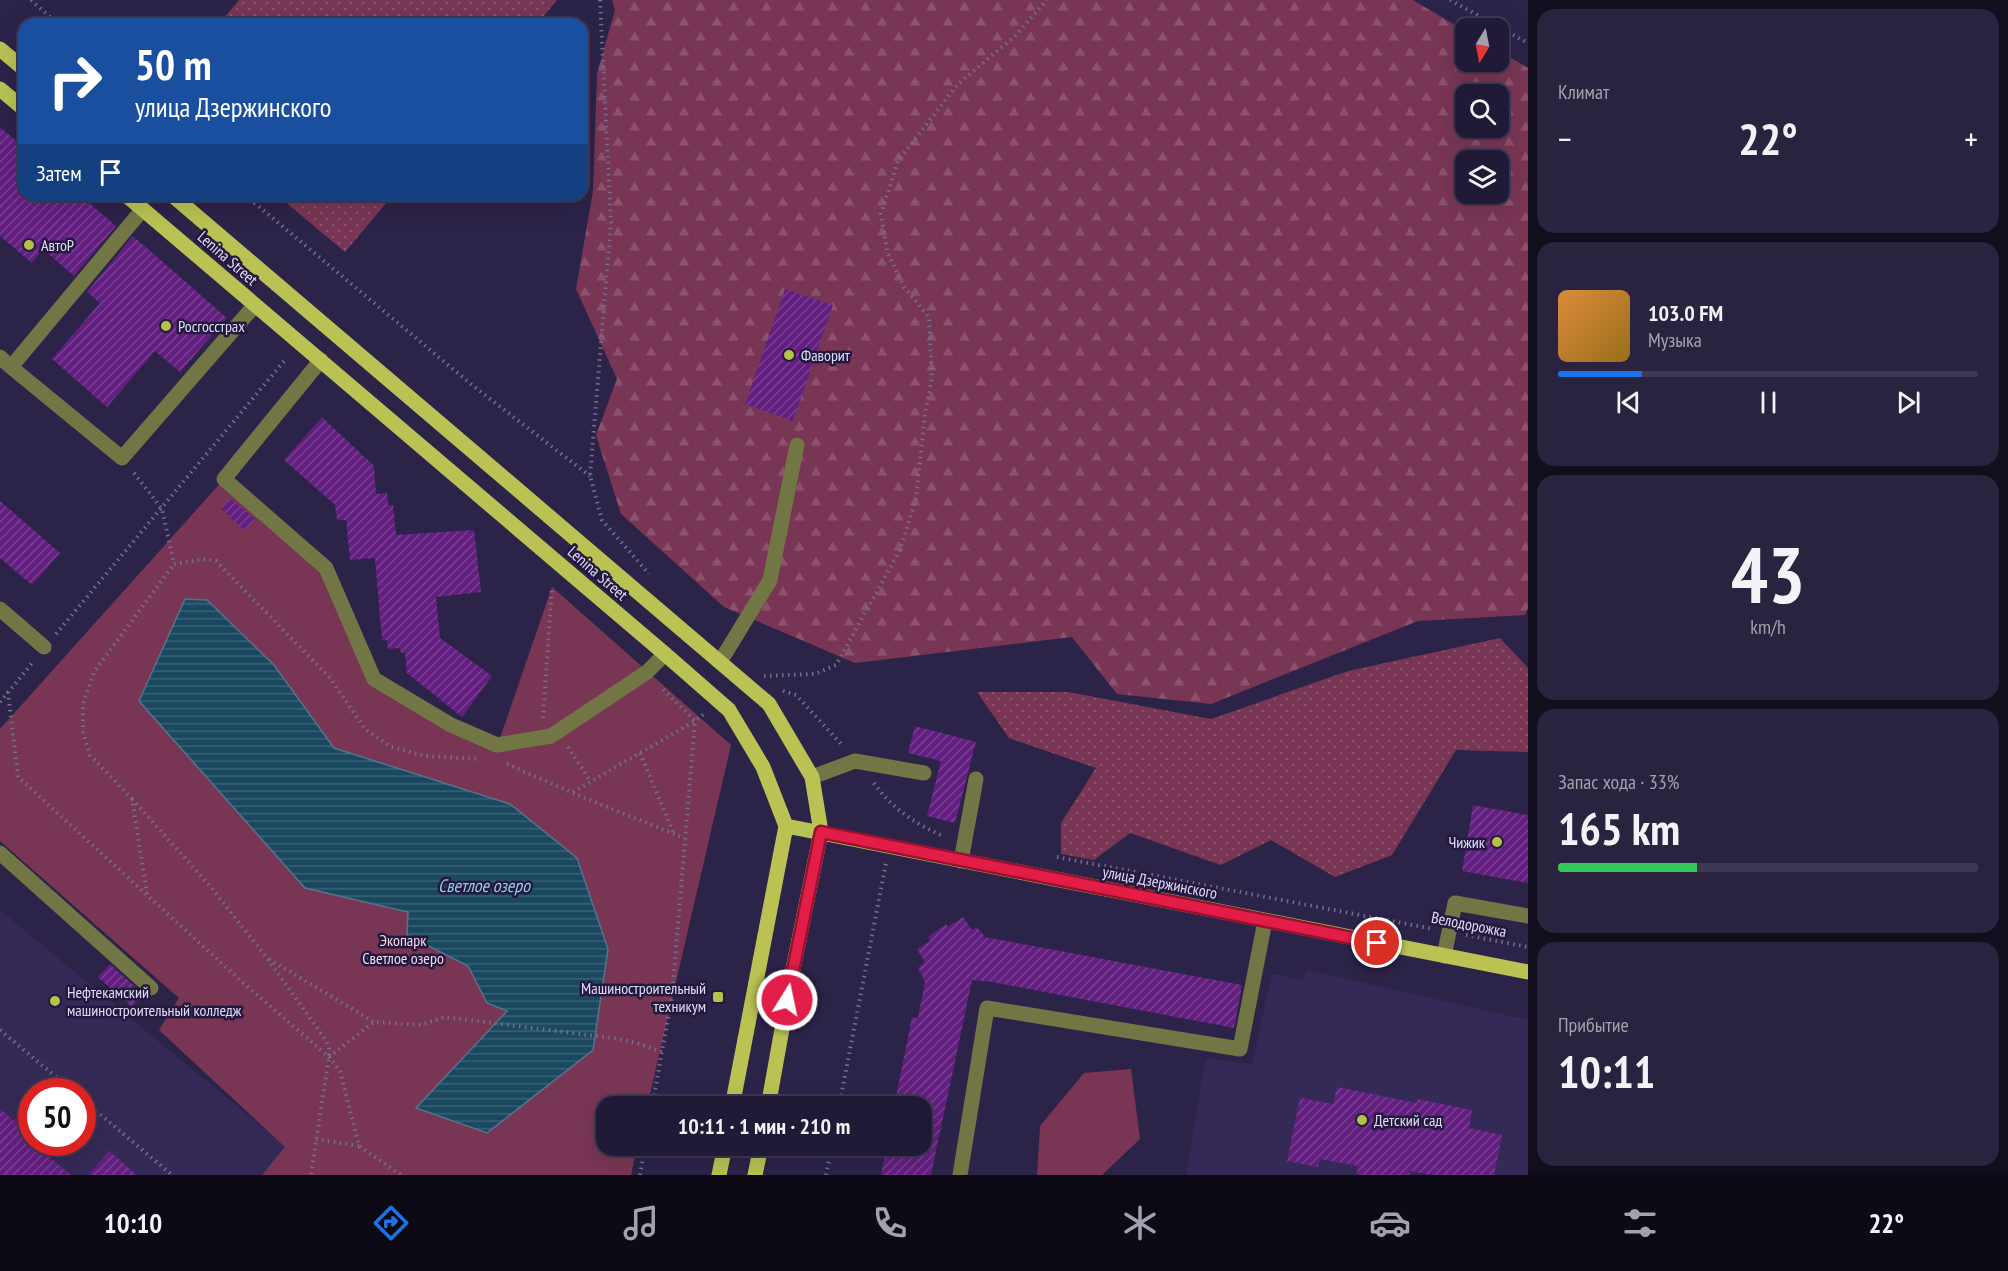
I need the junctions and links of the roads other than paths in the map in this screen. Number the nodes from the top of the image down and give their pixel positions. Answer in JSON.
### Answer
{"nodes":[{"id":1,"x":0,"y":49,"type":"edge"},
{"id":2,"x":18,"y":64,"type":"edge"},
{"id":3,"x":0,"y":89,"type":"edge"},
{"id":4,"x":18,"y":104,"type":"edge"},
{"id":5,"x":134,"y":201,"type":"edge"},
{"id":6,"x":179,"y":201,"type":"edge"},
{"id":7,"x":144,"y":209,"type":"junction"},
{"id":8,"x":255,"y":305,"type":"junction"},
{"id":9,"x":321,"y":360,"type":"junction"},
{"id":10,"x":6,"y":362,"type":"edge"},
{"id":11,"x":797,"y":445,"type":"dead end"},
{"id":12,"x":0,"y":609,"type":"edge"},
{"id":13,"x":44,"y":647,"type":"dead end"},
{"id":14,"x":665,"y":654,"type":"junction"},
{"id":15,"x":720,"y":662,"type":"junction"},
{"id":16,"x":924,"y":773,"type":"dead end"},
{"id":17,"x":812,"y":777,"type":"junction"},
{"id":18,"x":976,"y":778,"type":"dead end"},
{"id":19,"x":786,"y":826,"type":"junction"},
{"id":20,"x":821,"y":832,"type":"junction"},
{"id":21,"x":0,"y":853,"type":"edge"},
{"id":22,"x":961,"y":861,"type":"junction"},
{"id":23,"x":1528,"y":916,"type":"edge"},
{"id":24,"x":1265,"y":921,"type":"junction"},
{"id":25,"x":1444,"y":956,"type":"junction"},
{"id":26,"x":1528,"y":972,"type":"edge"},
{"id":27,"x":151,"y":988,"type":"dead end"},
{"id":28,"x":734,"y":1096,"type":"edge"},
{"id":29,"x":770,"y":1096,"type":"edge"},
{"id":30,"x":723,"y":1156,"type":"edge"},
{"id":31,"x":758,"y":1156,"type":"edge"},
{"id":32,"x":719,"y":1175,"type":"edge"},
{"id":33,"x":755,"y":1175,"type":"edge"},
{"id":34,"x":960,"y":1175,"type":"edge"}],
"edges":[{"from":1,"to":2,"type":"main road"},
{"from":3,"to":4,"type":"main road"},
{"from":5,"to":7,"type":"main road","name":"Lenina Street"},
{"from":6,"to":15,"type":"main road","name":"Lenina Street"},
{"from":7,"to":8,"type":"main road","name":"Lenina Street"},
{"from":7,"to":10,"type":"lane"},
{"from":8,"to":9,"type":"main road","name":"Lenina Street"},
{"from":8,"to":10,"type":"lane"},
{"from":9,"to":14,"type":"main road","name":"Lenina Street"},
{"from":9,"to":14,"type":"lane"},
{"from":11,"to":15,"type":"lane"},
{"from":12,"to":13,"type":"lane"},
{"from":14,"to":19,"type":"main road","name":"Lenina Street"},
{"from":15,"to":17,"type":"main road","name":"Lenina Street"},
{"from":16,"to":17,"type":"lane"},
{"from":17,"to":20,"type":"main road","name":"Lenina Street"},
{"from":18,"to":22,"type":"lane"},
{"from":19,"to":20,"type":"main road","name":"улица Дзержинского"},
{"from":19,"to":28,"type":"main road"},
{"from":20,"to":22,"type":"main road","name":"улица Дзержинского"},
{"from":20,"to":29,"type":"main road","name":"Lenina Street"},
{"from":21,"to":27,"type":"lane"},
{"from":22,"to":24,"type":"main road","name":"улица Дзержинского"},
{"from":23,"to":25,"type":"lane"},
{"from":24,"to":25,"type":"main road","name":"улица Дзержинского"},
{"from":24,"to":34,"type":"lane"},
{"from":25,"to":26,"type":"main road","name":"улица Дзержинского"},
{"from":30,"to":32,"type":"main road"},
{"from":31,"to":33,"type":"main road"}]}
